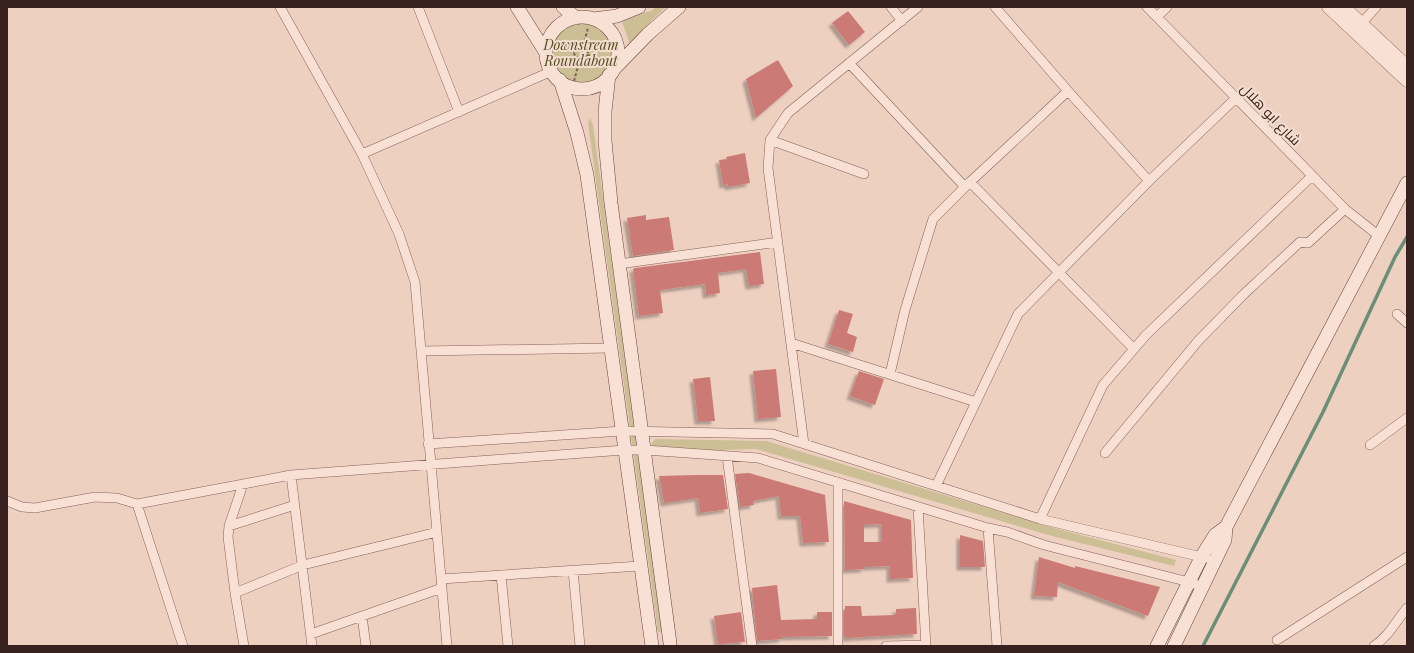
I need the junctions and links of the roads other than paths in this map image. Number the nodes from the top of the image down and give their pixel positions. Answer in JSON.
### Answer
{"nodes":[{"id":1,"x":280,"y":7,"type":"edge"},
{"id":2,"x":418,"y":7,"type":"edge"},
{"id":3,"x":517,"y":7,"type":"edge"},
{"id":4,"x":563,"y":7,"type":"edge"},
{"id":5,"x":639,"y":7,"type":"edge"},
{"id":6,"x":679,"y":7,"type":"edge"},
{"id":7,"x":891,"y":7,"type":"edge"},
{"id":8,"x":918,"y":7,"type":"edge"},
{"id":9,"x":995,"y":7,"type":"edge"},
{"id":10,"x":1146,"y":7,"type":"edge"},
{"id":11,"x":1167,"y":7,"type":"edge"},
{"id":12,"x":1328,"y":7,"type":"edge"},
{"id":13,"x":1344,"y":7,"type":"edge"},
{"id":14,"x":1376,"y":7,"type":"edge"},
{"id":15,"x":1156,"y":17,"type":"junction"},
{"id":16,"x":576,"y":18,"type":"junction"},
{"id":17,"x":902,"y":21,"type":"junction"},
{"id":18,"x":592,"y":22,"type":"junction"},
{"id":19,"x":1361,"y":24,"type":"junction"},
{"id":20,"x":550,"y":49,"type":"junction"},
{"id":21,"x":849,"y":63,"type":"junction"},
{"id":22,"x":1407,"y":66,"type":"edge"},
{"id":23,"x":611,"y":69,"type":"junction"},
{"id":24,"x":556,"y":76,"type":"junction"},
{"id":25,"x":1407,"y":81,"type":"edge"},
{"id":26,"x":1068,"y":91,"type":"junction"},
{"id":27,"x":1236,"y":98,"type":"junction"},
{"id":28,"x":459,"y":112,"type":"junction"},
{"id":29,"x":770,"y":140,"type":"junction"},
{"id":30,"x":362,"y":154,"type":"junction"},
{"id":31,"x":864,"y":174,"type":"dead end"},
{"id":32,"x":1312,"y":176,"type":"junction"},
{"id":33,"x":1149,"y":181,"type":"junction"},
{"id":34,"x":1407,"y":183,"type":"edge"},
{"id":35,"x":967,"y":185,"type":"junction"},
{"id":36,"x":1345,"y":209,"type":"junction"},
{"id":37,"x":1379,"y":236,"type":"junction"},
{"id":38,"x":778,"y":242,"type":"junction"},
{"id":39,"x":619,"y":264,"type":"junction"},
{"id":40,"x":1059,"y":273,"type":"junction"},
{"id":41,"x":1397,"y":314,"type":"dead end"},
{"id":42,"x":1407,"y":324,"type":"edge"},
{"id":43,"x":791,"y":343,"type":"junction"},
{"id":44,"x":611,"y":348,"type":"junction"},
{"id":45,"x":1134,"y":349,"type":"junction"},
{"id":46,"x":421,"y":351,"type":"junction"},
{"id":47,"x":890,"y":374,"type":"junction"},
{"id":48,"x":976,"y":402,"type":"junction"},
{"id":49,"x":1407,"y":418,"type":"edge"},
{"id":50,"x":622,"y":431,"type":"junction"},
{"id":51,"x":642,"y":431,"type":"junction"},
{"id":52,"x":428,"y":444,"type":"junction"},
{"id":53,"x":804,"y":444,"type":"junction"},
{"id":54,"x":1370,"y":445,"type":"dead end"},
{"id":55,"x":624,"y":450,"type":"junction"},
{"id":56,"x":645,"y":450,"type":"junction"},
{"id":57,"x":1105,"y":452,"type":"dead end"},
{"id":58,"x":727,"y":456,"type":"junction"},
{"id":59,"x":431,"y":464,"type":"junction"},
{"id":60,"x":291,"y":475,"type":"junction"},
{"id":61,"x":838,"y":482,"type":"junction"},
{"id":62,"x":243,"y":484,"type":"junction"},
{"id":63,"x":936,"y":486,"type":"junction"},
{"id":64,"x":7,"y":501,"type":"edge"},
{"id":65,"x":137,"y":504,"type":"junction"},
{"id":66,"x":295,"y":505,"type":"junction"},
{"id":67,"x":918,"y":507,"type":"junction"},
{"id":68,"x":1040,"y":519,"type":"junction"},
{"id":69,"x":229,"y":526,"type":"junction"},
{"id":70,"x":1226,"y":527,"type":"junction"},
{"id":71,"x":988,"y":528,"type":"junction"},
{"id":72,"x":437,"y":532,"type":"junction"},
{"id":73,"x":1202,"y":556,"type":"junction"},
{"id":74,"x":1407,"y":557,"type":"edge"},
{"id":75,"x":1215,"y":561,"type":"junction"},
{"id":76,"x":303,"y":565,"type":"junction"},
{"id":77,"x":640,"y":566,"type":"junction"},
{"id":78,"x":573,"y":570,"type":"junction"},
{"id":79,"x":501,"y":575,"type":"junction"},
{"id":80,"x":1189,"y":582,"type":"junction"},
{"id":81,"x":441,"y":584,"type":"junction"},
{"id":82,"x":1203,"y":587,"type":"junction"},
{"id":83,"x":235,"y":593,"type":"junction"},
{"id":84,"x":1407,"y":608,"type":"edge"},
{"id":85,"x":362,"y":616,"type":"junction"},
{"id":86,"x":311,"y":634,"type":"junction"},
{"id":87,"x":1277,"y":640,"type":"dead end"},
{"id":88,"x":672,"y":644,"type":"edge"},
{"id":89,"x":926,"y":645,"type":"edge"},
{"id":90,"x":183,"y":646,"type":"edge"},
{"id":91,"x":244,"y":646,"type":"edge"},
{"id":92,"x":312,"y":646,"type":"edge"},
{"id":93,"x":366,"y":646,"type":"edge"},
{"id":94,"x":447,"y":646,"type":"edge"},
{"id":95,"x":508,"y":646,"type":"edge"},
{"id":96,"x":580,"y":646,"type":"edge"},
{"id":97,"x":652,"y":646,"type":"edge"},
{"id":98,"x":752,"y":646,"type":"edge"},
{"id":99,"x":838,"y":646,"type":"edge"},
{"id":100,"x":886,"y":646,"type":"edge"},
{"id":101,"x":997,"y":646,"type":"edge"},
{"id":102,"x":1157,"y":646,"type":"edge"},
{"id":103,"x":1174,"y":646,"type":"edge"},
{"id":104,"x":1374,"y":646,"type":"edge"}],
"edges":[{"from":1,"to":30,"type":"street"},
{"from":2,"to":28,"type":"street"},
{"from":3,"to":20,"type":"main road"},
{"from":4,"to":16,"type":"main road"},
{"from":5,"to":18,"type":"main road"},
{"from":6,"to":23,"type":"main road"},
{"from":7,"to":17,"type":"street"},
{"from":8,"to":17,"type":"street"},
{"from":9,"to":26,"type":"street"},
{"from":10,"to":15,"type":"street","name":"شارع ابو هلال"},
{"from":11,"to":15,"type":"street"},
{"from":12,"to":25,"type":"street"},
{"from":13,"to":19,"type":"street"},
{"from":14,"to":19,"type":"street"},
{"from":15,"to":27,"type":"street","name":"شارع ابو هلال"},
{"from":16,"to":18,"type":"main road"},
{"from":16,"to":20,"type":"main road"},
{"from":17,"to":21,"type":"street"},
{"from":18,"to":23,"type":"main road"},
{"from":19,"to":22,"type":"street"},
{"from":20,"to":24,"type":"main road"},
{"from":21,"to":29,"type":"street"},
{"from":21,"to":35,"type":"street"},
{"from":23,"to":24,"type":"main road"},
{"from":23,"to":39,"type":"main road"},
{"from":24,"to":28,"type":"street"},
{"from":24,"to":44,"type":"main road"},
{"from":26,"to":33,"type":"street"},
{"from":26,"to":35,"type":"street"},
{"from":27,"to":32,"type":"street","name":"شارع ابو هلال"},
{"from":27,"to":33,"type":"street"},
{"from":28,"to":30,"type":"street"},
{"from":29,"to":31,"type":"street"},
{"from":29,"to":38,"type":"street"},
{"from":30,"to":46,"type":"street"},
{"from":32,"to":36,"type":"street","name":"شارع ابو هلال"},
{"from":32,"to":45,"type":"street"},
{"from":33,"to":40,"type":"street"},
{"from":34,"to":37,"type":"main road"},
{"from":35,"to":40,"type":"street"},
{"from":35,"to":47,"type":"street"},
{"from":36,"to":37,"type":"street","name":"شارع ابو هلال"},
{"from":36,"to":57,"type":"street"},
{"from":37,"to":70,"type":"main road"},
{"from":38,"to":39,"type":"street"},
{"from":38,"to":43,"type":"street"},
{"from":39,"to":51,"type":"main road"},
{"from":40,"to":45,"type":"street"},
{"from":40,"to":48,"type":"street"},
{"from":41,"to":42,"type":"street"},
{"from":43,"to":47,"type":"street"},
{"from":43,"to":53,"type":"street"},
{"from":44,"to":46,"type":"street"},
{"from":44,"to":50,"type":"main road"},
{"from":45,"to":68,"type":"street"},
{"from":46,"to":52,"type":"street"},
{"from":47,"to":48,"type":"street"},
{"from":48,"to":63,"type":"street"},
{"from":49,"to":54,"type":"street"},
{"from":50,"to":51,"type":"street"},
{"from":50,"to":52,"type":"street"},
{"from":50,"to":55,"type":"main road"},
{"from":51,"to":53,"type":"street"},
{"from":51,"to":56,"type":"main road"},
{"from":52,"to":59,"type":"street"},
{"from":53,"to":63,"type":"street"},
{"from":55,"to":56,"type":"street"},
{"from":55,"to":59,"type":"street"},
{"from":55,"to":77,"type":"main road"},
{"from":56,"to":58,"type":"street"},
{"from":56,"to":88,"type":"main road"},
{"from":58,"to":61,"type":"street"},
{"from":58,"to":98,"type":"street"},
{"from":59,"to":60,"type":"street"},
{"from":59,"to":72,"type":"street"},
{"from":60,"to":62,"type":"street"},
{"from":60,"to":66,"type":"street"},
{"from":61,"to":67,"type":"street"},
{"from":61,"to":99,"type":"street"},
{"from":62,"to":65,"type":"street"},
{"from":62,"to":69,"type":"street"},
{"from":63,"to":68,"type":"street"},
{"from":64,"to":65,"type":"street"},
{"from":65,"to":90,"type":"street"},
{"from":66,"to":69,"type":"street"},
{"from":66,"to":76,"type":"street"},
{"from":67,"to":71,"type":"street"},
{"from":67,"to":89,"type":"street"},
{"from":68,"to":73,"type":"street"},
{"from":69,"to":83,"type":"street"},
{"from":70,"to":73,"type":"main road"},
{"from":70,"to":75,"type":"main road"},
{"from":71,"to":80,"type":"street"},
{"from":71,"to":101,"type":"street"},
{"from":72,"to":76,"type":"street"},
{"from":72,"to":81,"type":"street"},
{"from":73,"to":75,"type":"street"},
{"from":73,"to":80,"type":"main road"},
{"from":74,"to":87,"type":"street"},
{"from":75,"to":82,"type":"main road"},
{"from":76,"to":83,"type":"street"},
{"from":76,"to":86,"type":"street"},
{"from":77,"to":78,"type":"street"},
{"from":77,"to":97,"type":"main road"},
{"from":78,"to":79,"type":"street"},
{"from":78,"to":96,"type":"street"},
{"from":79,"to":81,"type":"street"},
{"from":79,"to":95,"type":"street"},
{"from":80,"to":82,"type":"street"},
{"from":80,"to":102,"type":"main road"},
{"from":81,"to":85,"type":"street"},
{"from":81,"to":94,"type":"street"},
{"from":82,"to":103,"type":"main road"},
{"from":83,"to":91,"type":"street"},
{"from":84,"to":104,"type":"street"},
{"from":85,"to":86,"type":"street"},
{"from":85,"to":93,"type":"street"},
{"from":86,"to":92,"type":"street"},
{"from":88,"to":97,"type":"main road"},
{"from":89,"to":100,"type":"street"}]}
